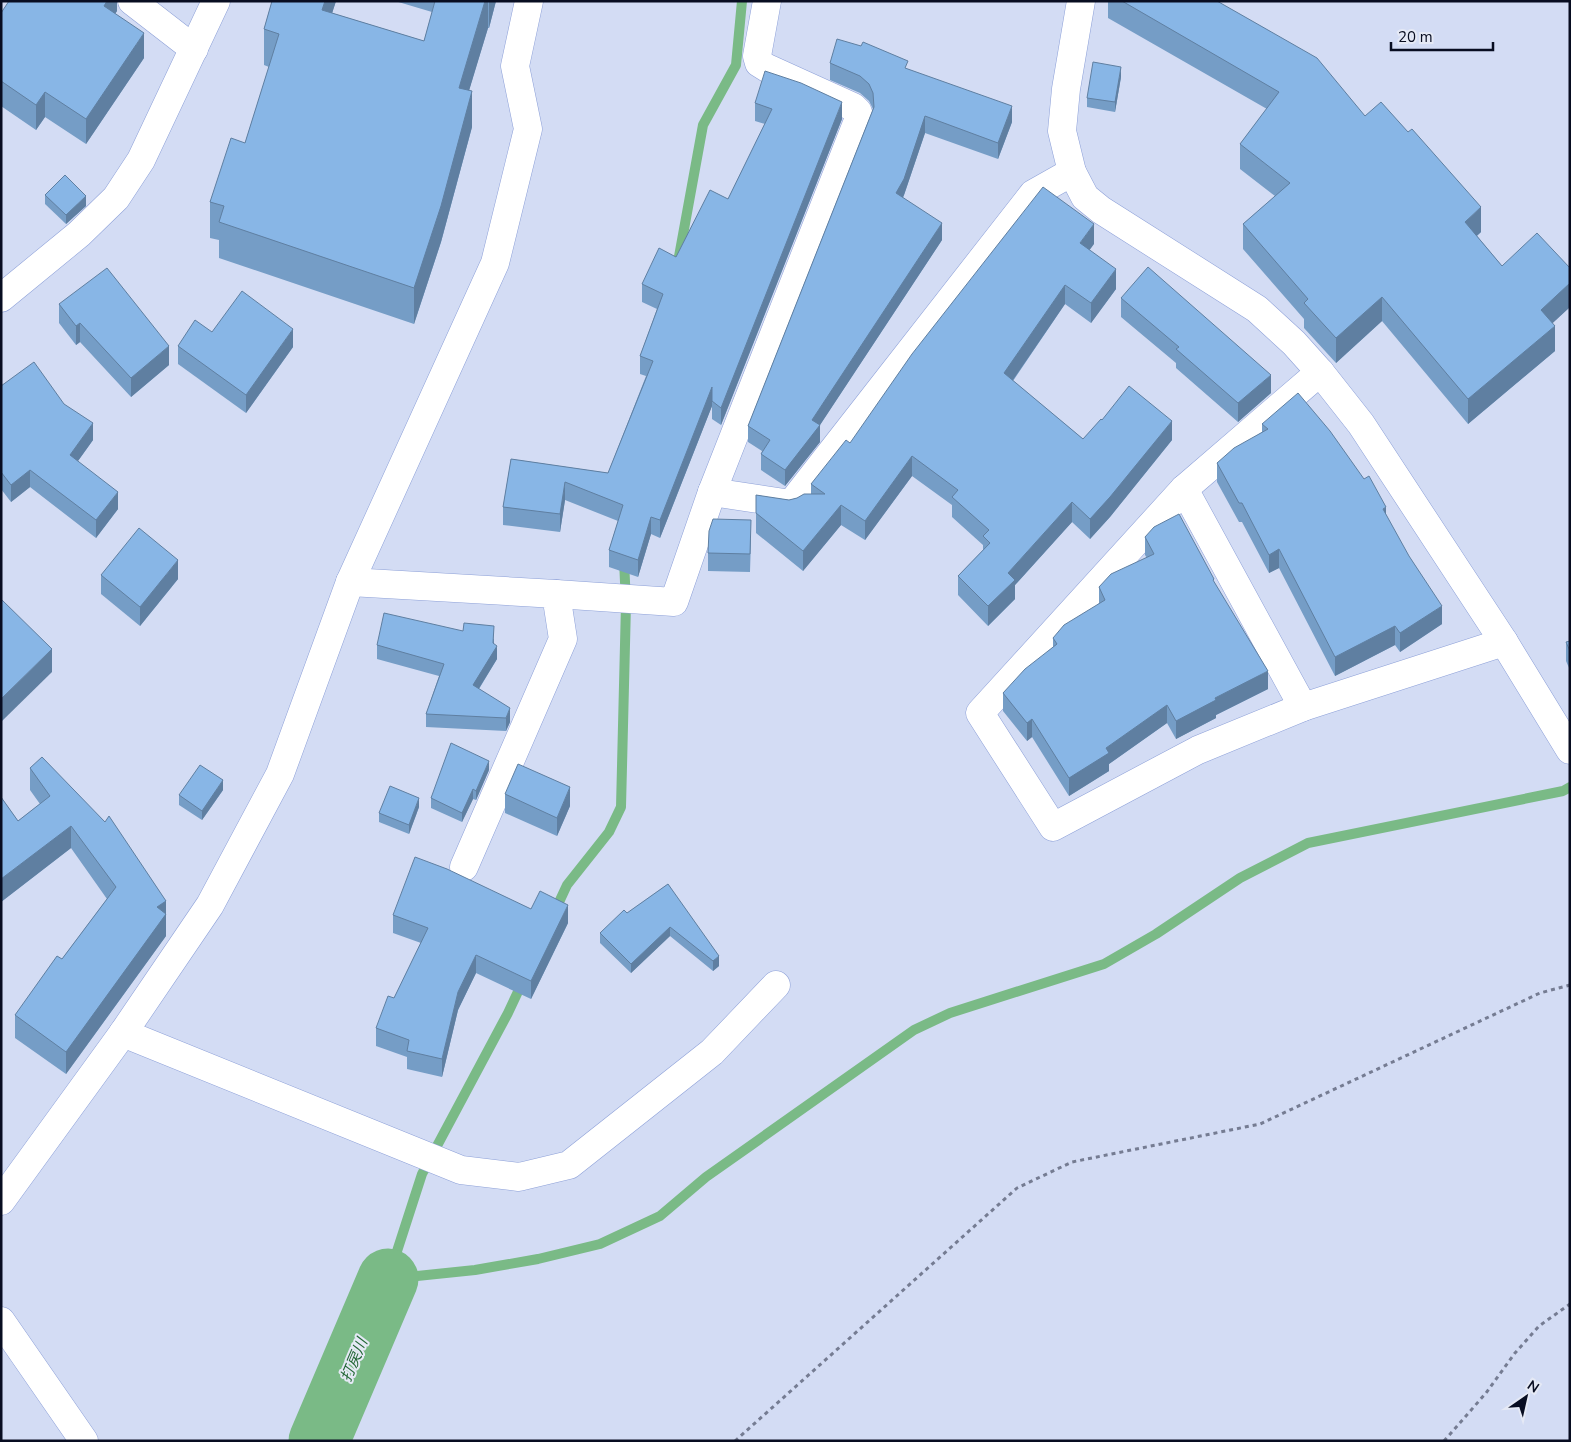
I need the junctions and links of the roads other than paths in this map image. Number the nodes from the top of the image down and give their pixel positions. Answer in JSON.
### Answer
{"nodes":[{"id":1,"x":132,"y":1,"type":"edge"},
{"id":2,"x":216,"y":1,"type":"edge"},
{"id":3,"x":529,"y":1,"type":"edge"},
{"id":4,"x":767,"y":1,"type":"edge"},
{"id":5,"x":1081,"y":1,"type":"edge"},
{"id":6,"x":194,"y":49,"type":"junction"},
{"id":7,"x":1072,"y":172,"type":"junction"},
{"id":8,"x":1,"y":298,"type":"edge"},
{"id":9,"x":1320,"y":372,"type":"junction"},
{"id":10,"x":1184,"y":489,"type":"junction"},
{"id":11,"x":712,"y":492,"type":"junction"},
{"id":12,"x":350,"y":582,"type":"junction"},
{"id":13,"x":556,"y":594,"type":"junction"},
{"id":14,"x":1504,"y":642,"type":"junction"},
{"id":15,"x":1303,"y":707,"type":"junction"},
{"id":16,"x":1570,"y":750,"type":"edge"},
{"id":17,"x":464,"y":867,"type":"dead end"},
{"id":18,"x":776,"y":985,"type":"dead end"},
{"id":19,"x":123,"y":1033,"type":"junction"},
{"id":20,"x":1,"y":1201,"type":"edge"},
{"id":21,"x":1,"y":1321,"type":"edge"},
{"id":22,"x":84,"y":1441,"type":"edge"}],
"edges":[{"from":1,"to":6,"type":"street"},
{"from":2,"to":6,"type":"street"},
{"from":3,"to":12,"type":"street"},
{"from":4,"to":11,"type":"street"},
{"from":5,"to":7,"type":"street"},
{"from":6,"to":8,"type":"street"},
{"from":7,"to":9,"type":"street"},
{"from":7,"to":11,"type":"street"},
{"from":9,"to":10,"type":"street"},
{"from":9,"to":14,"type":"street"},
{"from":10,"to":15,"type":"street"},
{"from":10,"to":15,"type":"street"},
{"from":11,"to":13,"type":"street"},
{"from":12,"to":13,"type":"street"},
{"from":12,"to":19,"type":"street"},
{"from":13,"to":17,"type":"street"},
{"from":14,"to":15,"type":"street"},
{"from":14,"to":16,"type":"street"},
{"from":18,"to":19,"type":"street"},
{"from":19,"to":20,"type":"street"},
{"from":21,"to":22,"type":"street"}]}
